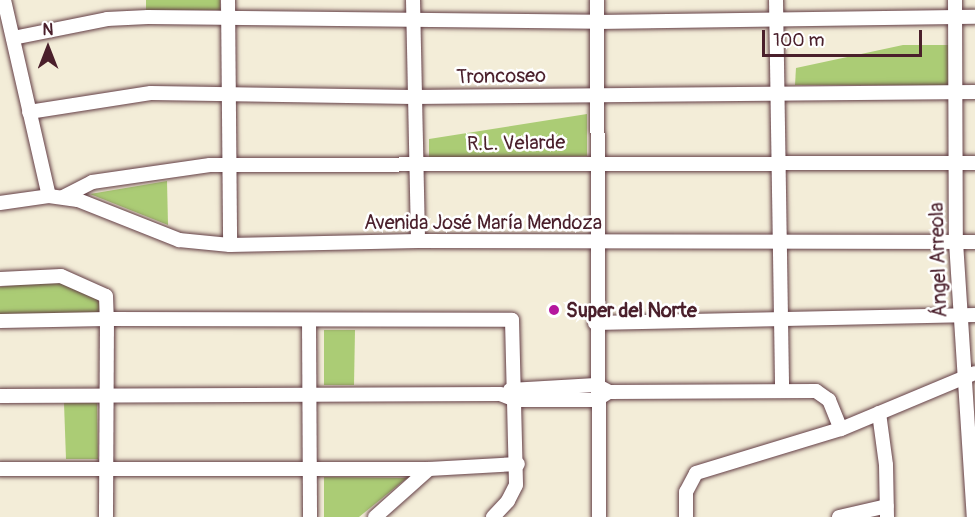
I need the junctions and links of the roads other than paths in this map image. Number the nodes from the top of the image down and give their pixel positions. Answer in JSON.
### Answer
{"nodes":[{"id":1,"x":4,"y":0,"type":"edge"},
{"id":2,"x":228,"y":0,"type":"edge"},
{"id":3,"x":413,"y":0,"type":"edge"},
{"id":4,"x":597,"y":0,"type":"edge"},
{"id":5,"x":776,"y":0,"type":"edge"},
{"id":6,"x":955,"y":0,"type":"edge"},
{"id":7,"x":975,"y":17,"type":"edge"},
{"id":8,"x":955,"y":18,"type":"junction"},
{"id":9,"x":776,"y":20,"type":"junction"},
{"id":10,"x":228,"y":21,"type":"junction"},
{"id":11,"x":412,"y":21,"type":"junction"},
{"id":12,"x":597,"y":22,"type":"junction"},
{"id":13,"x":13,"y":38,"type":"junction"},
{"id":14,"x":956,"y":92,"type":"junction"},
{"id":15,"x":975,"y":92,"type":"edge"},
{"id":16,"x":228,"y":93,"type":"junction"},
{"id":17,"x":595,"y":94,"type":"junction"},
{"id":18,"x":776,"y":94,"type":"junction"},
{"id":19,"x":413,"y":97,"type":"junction"},
{"id":20,"x":29,"y":112,"type":"junction"},
{"id":21,"x":596,"y":162,"type":"junction"},
{"id":22,"x":776,"y":163,"type":"junction"},
{"id":23,"x":955,"y":163,"type":"junction"},
{"id":24,"x":975,"y":163,"type":"edge"},
{"id":25,"x":415,"y":164,"type":"junction"},
{"id":26,"x":229,"y":165,"type":"junction"},
{"id":27,"x":56,"y":196,"type":"junction"},
{"id":28,"x":0,"y":203,"type":"edge"},
{"id":29,"x":418,"y":241,"type":"junction"},
{"id":30,"x":596,"y":241,"type":"junction"},
{"id":31,"x":778,"y":242,"type":"junction"},
{"id":32,"x":956,"y":242,"type":"junction"},
{"id":33,"x":975,"y":242,"type":"edge"},
{"id":34,"x":230,"y":245,"type":"junction"},
{"id":35,"x":0,"y":279,"type":"edge"},
{"id":36,"x":975,"y":315,"type":"edge"},
{"id":37,"x":960,"y":316,"type":"junction"},
{"id":38,"x":107,"y":319,"type":"junction"},
{"id":39,"x":309,"y":320,"type":"junction"},
{"id":40,"x":0,"y":321,"type":"edge"},
{"id":41,"x":779,"y":322,"type":"junction"},
{"id":42,"x":595,"y":323,"type":"junction"},
{"id":43,"x":969,"y":375,"type":"edge"},
{"id":44,"x":596,"y":385,"type":"junction"},
{"id":45,"x":782,"y":388,"type":"junction"},
{"id":46,"x":609,"y":392,"type":"junction"},
{"id":47,"x":312,"y":394,"type":"junction"},
{"id":48,"x":517,"y":394,"type":"junction"},
{"id":49,"x":0,"y":396,"type":"edge"},
{"id":50,"x":108,"y":396,"type":"junction"},
{"id":51,"x":596,"y":400,"type":"junction"},
{"id":52,"x":879,"y":413,"type":"junction"},
{"id":53,"x":841,"y":429,"type":"junction"},
{"id":54,"x":518,"y":464,"type":"junction"},
{"id":55,"x":107,"y":468,"type":"junction"},
{"id":56,"x":0,"y":469,"type":"edge"},
{"id":57,"x":312,"y":469,"type":"junction"},
{"id":58,"x":429,"y":469,"type":"junction"},
{"id":59,"x":887,"y":511,"type":"edge"},
{"id":60,"x":106,"y":517,"type":"edge"},
{"id":61,"x":310,"y":517,"type":"edge"},
{"id":62,"x":375,"y":517,"type":"edge"},
{"id":63,"x":493,"y":517,"type":"edge"},
{"id":64,"x":598,"y":517,"type":"edge"},
{"id":65,"x":686,"y":517,"type":"edge"},
{"id":66,"x":839,"y":517,"type":"edge"},
{"id":67,"x":974,"y":517,"type":"edge"}],
"edges":[{"from":1,"to":13,"type":"street"},
{"from":2,"to":10,"type":"street"},
{"from":3,"to":11,"type":"street"},
{"from":4,"to":12,"type":"street"},
{"from":5,"to":9,"type":"street"},
{"from":6,"to":8,"type":"street","name":"Ángel Arreola"},
{"from":7,"to":8,"type":"street"},
{"from":8,"to":9,"type":"street"},
{"from":8,"to":14,"type":"street","name":"Ángel Arreola"},
{"from":9,"to":12,"type":"street"},
{"from":9,"to":18,"type":"street"},
{"from":10,"to":11,"type":"street"},
{"from":10,"to":13,"type":"street"},
{"from":10,"to":16,"type":"street"},
{"from":11,"to":12,"type":"street"},
{"from":11,"to":19,"type":"street"},
{"from":12,"to":17,"type":"street"},
{"from":13,"to":20,"type":"street"},
{"from":14,"to":15,"type":"street","name":"Troncoseo"},
{"from":14,"to":18,"type":"street","name":"Troncoseo"},
{"from":14,"to":23,"type":"street","name":"Ángel Arreola"},
{"from":16,"to":19,"type":"street","name":"Troncoseo"},
{"from":16,"to":20,"type":"street","name":"Troncoseo"},
{"from":16,"to":26,"type":"street"},
{"from":17,"to":18,"type":"street","name":"Troncoseo"},
{"from":17,"to":19,"type":"street","name":"Troncoseo"},
{"from":17,"to":21,"type":"street"},
{"from":18,"to":22,"type":"street"},
{"from":19,"to":25,"type":"street"},
{"from":20,"to":27,"type":"street"},
{"from":21,"to":22,"type":"street","name":"R.L. Velarde"},
{"from":21,"to":25,"type":"street","name":"R.L. Velarde"},
{"from":21,"to":30,"type":"street"},
{"from":22,"to":23,"type":"street","name":"R.L. Velarde"},
{"from":22,"to":31,"type":"street"},
{"from":23,"to":24,"type":"street","name":"R.L. Velarde"},
{"from":23,"to":32,"type":"street","name":"Ángel Arreola"},
{"from":25,"to":26,"type":"street","name":"R.L. Velarde"},
{"from":25,"to":29,"type":"street"},
{"from":26,"to":27,"type":"street","name":"R.L. Velarde"},
{"from":26,"to":34,"type":"street"},
{"from":27,"to":28,"type":"street","name":"Avenida José María Mendoza"},
{"from":27,"to":34,"type":"street","name":"Avenida José María Mendoza"},
{"from":29,"to":30,"type":"street","name":"Avenida José María Mendoza"},
{"from":29,"to":34,"type":"street","name":"Avenida José María Mendoza"},
{"from":30,"to":31,"type":"street","name":"Avenida José María Mendoza"},
{"from":30,"to":42,"type":"street"},
{"from":31,"to":32,"type":"street","name":"Avenida José María Mendoza"},
{"from":31,"to":41,"type":"street"},
{"from":32,"to":33,"type":"street","name":"Avenida José María Mendoza"},
{"from":32,"to":37,"type":"street","name":"Ángel Arreola"},
{"from":35,"to":38,"type":"street"},
{"from":36,"to":37,"type":"street"},
{"from":37,"to":41,"type":"street"},
{"from":37,"to":43,"type":"street","name":"Ángel Arreola"},
{"from":38,"to":39,"type":"street"},
{"from":38,"to":40,"type":"street"},
{"from":38,"to":50,"type":"street"},
{"from":39,"to":47,"type":"street"},
{"from":39,"to":48,"type":"street"},
{"from":41,"to":42,"type":"street"},
{"from":41,"to":45,"type":"street"},
{"from":42,"to":44,"type":"street"},
{"from":43,"to":52,"type":"street"},
{"from":43,"to":67,"type":"street","name":"Ángel Arreola"},
{"from":44,"to":46,"type":"street"},
{"from":44,"to":48,"type":"street"},
{"from":44,"to":51,"type":"street"},
{"from":45,"to":46,"type":"street"},
{"from":45,"to":53,"type":"street"},
{"from":46,"to":51,"type":"street"},
{"from":47,"to":48,"type":"street"},
{"from":47,"to":50,"type":"street"},
{"from":47,"to":57,"type":"street"},
{"from":48,"to":51,"type":"street"},
{"from":48,"to":54,"type":"street"},
{"from":49,"to":50,"type":"street"},
{"from":50,"to":55,"type":"street"},
{"from":51,"to":64,"type":"street"},
{"from":52,"to":53,"type":"street"},
{"from":52,"to":59,"type":"street"},
{"from":53,"to":65,"type":"street"},
{"from":54,"to":58,"type":"street"},
{"from":54,"to":63,"type":"street"},
{"from":55,"to":56,"type":"street"},
{"from":55,"to":57,"type":"street"},
{"from":55,"to":60,"type":"street"},
{"from":57,"to":58,"type":"street"},
{"from":57,"to":61,"type":"street"},
{"from":58,"to":62,"type":"street"},
{"from":59,"to":66,"type":"street"}]}
